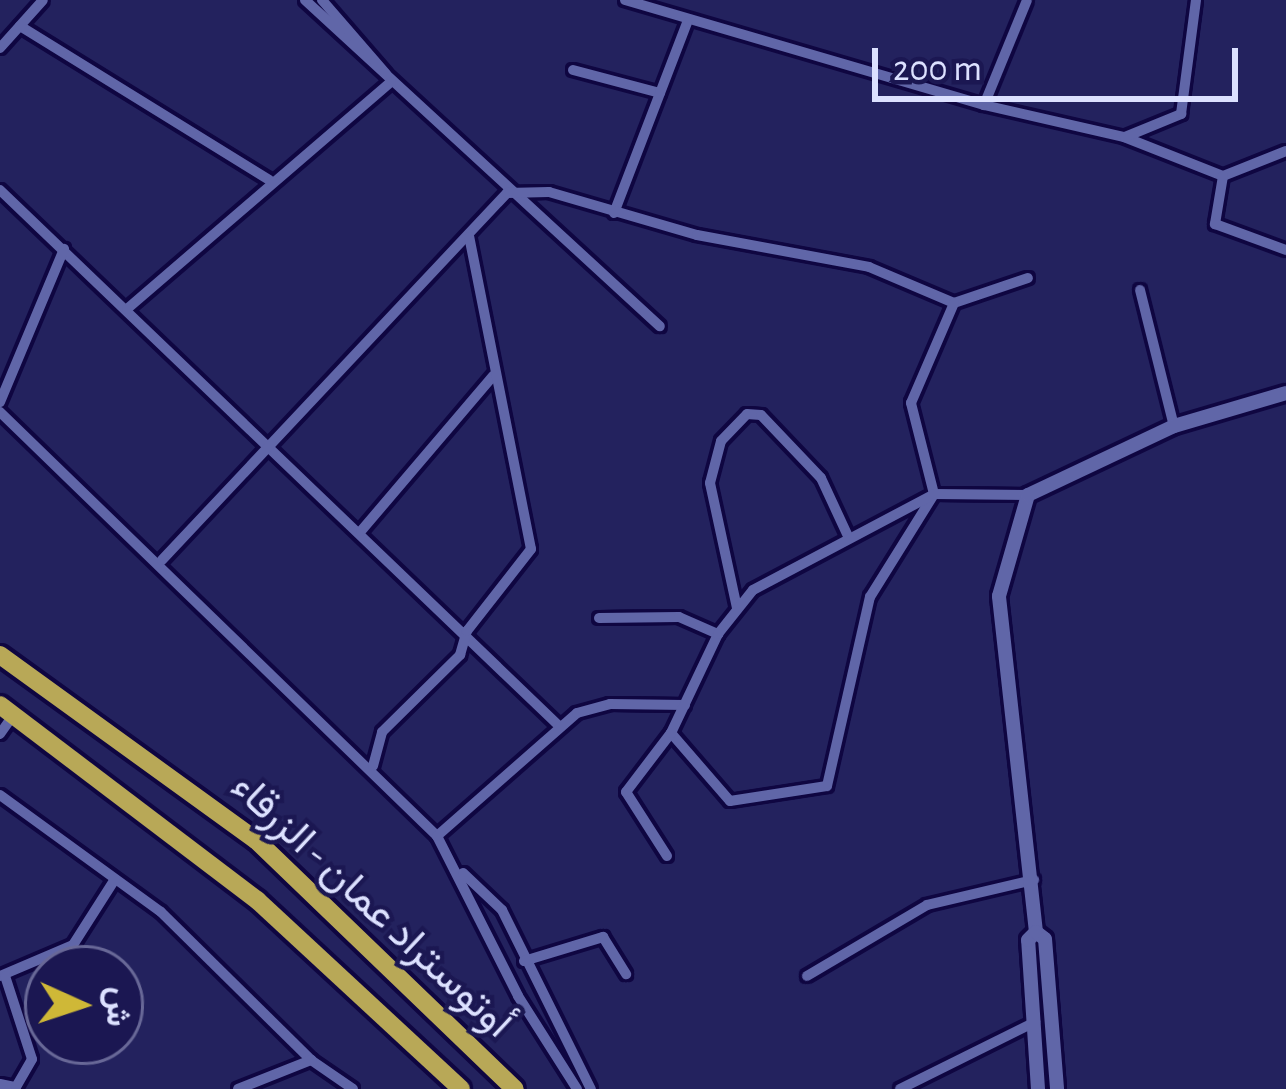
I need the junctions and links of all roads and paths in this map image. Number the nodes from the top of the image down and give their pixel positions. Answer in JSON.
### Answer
{"nodes":[{"id":1,"x":43,"y":0,"type":"edge"},
{"id":2,"x":305,"y":0,"type":"edge"},
{"id":3,"x":322,"y":0,"type":"edge"},
{"id":4,"x":625,"y":0,"type":"edge"},
{"id":5,"x":1027,"y":0,"type":"edge"},
{"id":6,"x":1196,"y":0,"type":"edge"},
{"id":7,"x":687,"y":23,"type":"junction"},
{"id":8,"x":20,"y":26,"type":"junction"},
{"id":9,"x":0,"y":48,"type":"edge"},
{"id":10,"x":573,"y":70,"type":"dead end"},
{"id":11,"x":391,"y":82,"type":"junction"},
{"id":12,"x":660,"y":93,"type":"junction"},
{"id":13,"x":984,"y":106,"type":"junction"},
{"id":14,"x":1124,"y":137,"type":"junction"},
{"id":15,"x":1286,"y":151,"type":"edge"},
{"id":16,"x":1223,"y":176,"type":"junction"},
{"id":17,"x":269,"y":179,"type":"junction"},
{"id":18,"x":0,"y":190,"type":"edge"},
{"id":19,"x":507,"y":193,"type":"junction"},
{"id":20,"x":614,"y":213,"type":"junction"},
{"id":21,"x":469,"y":237,"type":"junction"},
{"id":22,"x":64,"y":249,"type":"junction"},
{"id":23,"x":1286,"y":250,"type":"edge"},
{"id":24,"x":1028,"y":278,"type":"dead end"},
{"id":25,"x":1140,"y":290,"type":"dead end"},
{"id":26,"x":954,"y":303,"type":"junction"},
{"id":27,"x":127,"y":309,"type":"junction"},
{"id":28,"x":660,"y":326,"type":"dead end"},
{"id":29,"x":493,"y":376,"type":"junction"},
{"id":30,"x":1286,"y":393,"type":"edge"},
{"id":31,"x":0,"y":402,"type":"edge"},
{"id":32,"x":0,"y":412,"type":"edge"},
{"id":33,"x":1174,"y":426,"type":"junction"},
{"id":34,"x":271,"y":448,"type":"junction"},
{"id":35,"x":934,"y":494,"type":"junction"},
{"id":36,"x":1028,"y":495,"type":"junction"},
{"id":37,"x":361,"y":531,"type":"junction"},
{"id":38,"x":847,"y":534,"type":"junction"},
{"id":39,"x":162,"y":560,"type":"junction"},
{"id":40,"x":737,"y":608,"type":"junction"},
{"id":41,"x":599,"y":617,"type":"dead end"},
{"id":42,"x":466,"y":631,"type":"junction"},
{"id":43,"x":718,"y":634,"type":"junction"},
{"id":44,"x":0,"y":655,"type":"edge"},
{"id":45,"x":685,"y":705,"type":"junction"},
{"id":46,"x":7,"y":710,"type":"edge"},
{"id":47,"x":557,"y":724,"type":"junction"},
{"id":48,"x":671,"y":733,"type":"junction"},
{"id":49,"x":0,"y":734,"type":"edge"},
{"id":50,"x":373,"y":766,"type":"junction"},
{"id":51,"x":0,"y":794,"type":"edge"},
{"id":52,"x":437,"y":836,"type":"junction"},
{"id":53,"x":668,"y":856,"type":"dead end"},
{"id":54,"x":461,"y":872,"type":"junction"},
{"id":55,"x":115,"y":879,"type":"junction"},
{"id":56,"x":1034,"y":880,"type":"junction"},
{"id":57,"x":1036,"y":932,"type":"junction"},
{"id":58,"x":524,"y":961,"type":"junction"},
{"id":59,"x":626,"y":974,"type":"dead end"},
{"id":60,"x":2,"y":976,"type":"edge"},
{"id":61,"x":807,"y":976,"type":"dead end"},
{"id":62,"x":1035,"y":1022,"type":"junction"},
{"id":63,"x":310,"y":1060,"type":"junction"},
{"id":64,"x":0,"y":1084,"type":"edge"},
{"id":65,"x":238,"y":1089,"type":"edge"},
{"id":66,"x":353,"y":1089,"type":"edge"},
{"id":67,"x":460,"y":1089,"type":"edge"},
{"id":68,"x":515,"y":1089,"type":"edge"},
{"id":69,"x":577,"y":1089,"type":"edge"},
{"id":70,"x":591,"y":1089,"type":"edge"},
{"id":71,"x":900,"y":1089,"type":"edge"},
{"id":72,"x":1038,"y":1089,"type":"edge"},
{"id":73,"x":1057,"y":1089,"type":"edge"}],
"edges":[{"from":1,"to":8,"type":"street"},
{"from":2,"to":11,"type":"street"},
{"from":3,"to":11,"type":"street"},
{"from":4,"to":7,"type":"street"},
{"from":5,"to":13,"type":"street"},
{"from":6,"to":14,"type":"street"},
{"from":7,"to":12,"type":"street"},
{"from":7,"to":13,"type":"street"},
{"from":8,"to":9,"type":"street"},
{"from":8,"to":17,"type":"street"},
{"from":10,"to":12,"type":"street"},
{"from":11,"to":17,"type":"street"},
{"from":11,"to":19,"type":"street"},
{"from":12,"to":20,"type":"street"},
{"from":13,"to":14,"type":"street"},
{"from":14,"to":16,"type":"street"},
{"from":15,"to":16,"type":"street"},
{"from":16,"to":23,"type":"street"},
{"from":17,"to":27,"type":"street"},
{"from":18,"to":22,"type":"street"},
{"from":19,"to":20,"type":"street"},
{"from":19,"to":21,"type":"street"},
{"from":19,"to":28,"type":"street"},
{"from":20,"to":26,"type":"street"},
{"from":21,"to":29,"type":"street"},
{"from":21,"to":34,"type":"street"},
{"from":22,"to":27,"type":"street"},
{"from":22,"to":31,"type":"street"},
{"from":24,"to":26,"type":"street"},
{"from":25,"to":33,"type":"street"},
{"from":26,"to":35,"type":"street"},
{"from":27,"to":34,"type":"street"},
{"from":29,"to":37,"type":"street"},
{"from":29,"to":42,"type":"street"},
{"from":30,"to":33,"type":"street"},
{"from":32,"to":39,"type":"street"},
{"from":33,"to":36,"type":"street"},
{"from":34,"to":37,"type":"street"},
{"from":34,"to":39,"type":"street"},
{"from":35,"to":36,"type":"street"},
{"from":35,"to":38,"type":"street"},
{"from":35,"to":48,"type":"street"},
{"from":36,"to":56,"type":"street"},
{"from":37,"to":42,"type":"street"},
{"from":38,"to":40,"type":"street"},
{"from":38,"to":40,"type":"street"},
{"from":39,"to":50,"type":"street"},
{"from":40,"to":43,"type":"street"},
{"from":41,"to":43,"type":"street"},
{"from":42,"to":47,"type":"street"},
{"from":42,"to":50,"type":"street"},
{"from":43,"to":45,"type":"street"},
{"from":44,"to":68,"type":"highway","name":"أوتوستراد عمان - الزرقاء"},
{"from":45,"to":47,"type":"street"},
{"from":45,"to":48,"type":"street"},
{"from":46,"to":49,"type":"street"},
{"from":46,"to":67,"type":"highway","name":"أوتوستراد عمان - الزرقاء"},
{"from":47,"to":52,"type":"street"},
{"from":48,"to":53,"type":"street"},
{"from":50,"to":52,"type":"street"},
{"from":51,"to":55,"type":"street"},
{"from":52,"to":54,"type":"street"},
{"from":54,"to":58,"type":"street"},
{"from":54,"to":69,"type":"street"},
{"from":55,"to":60,"type":"street"},
{"from":55,"to":63,"type":"street"},
{"from":56,"to":57,"type":"street"},
{"from":56,"to":61,"type":"street"},
{"from":57,"to":62,"type":"street"},
{"from":57,"to":73,"type":"street"},
{"from":58,"to":59,"type":"street"},
{"from":58,"to":70,"type":"street"},
{"from":60,"to":64,"type":"street"},
{"from":62,"to":71,"type":"street"},
{"from":62,"to":72,"type":"street"},
{"from":63,"to":65,"type":"street"},
{"from":63,"to":66,"type":"street"}]}
